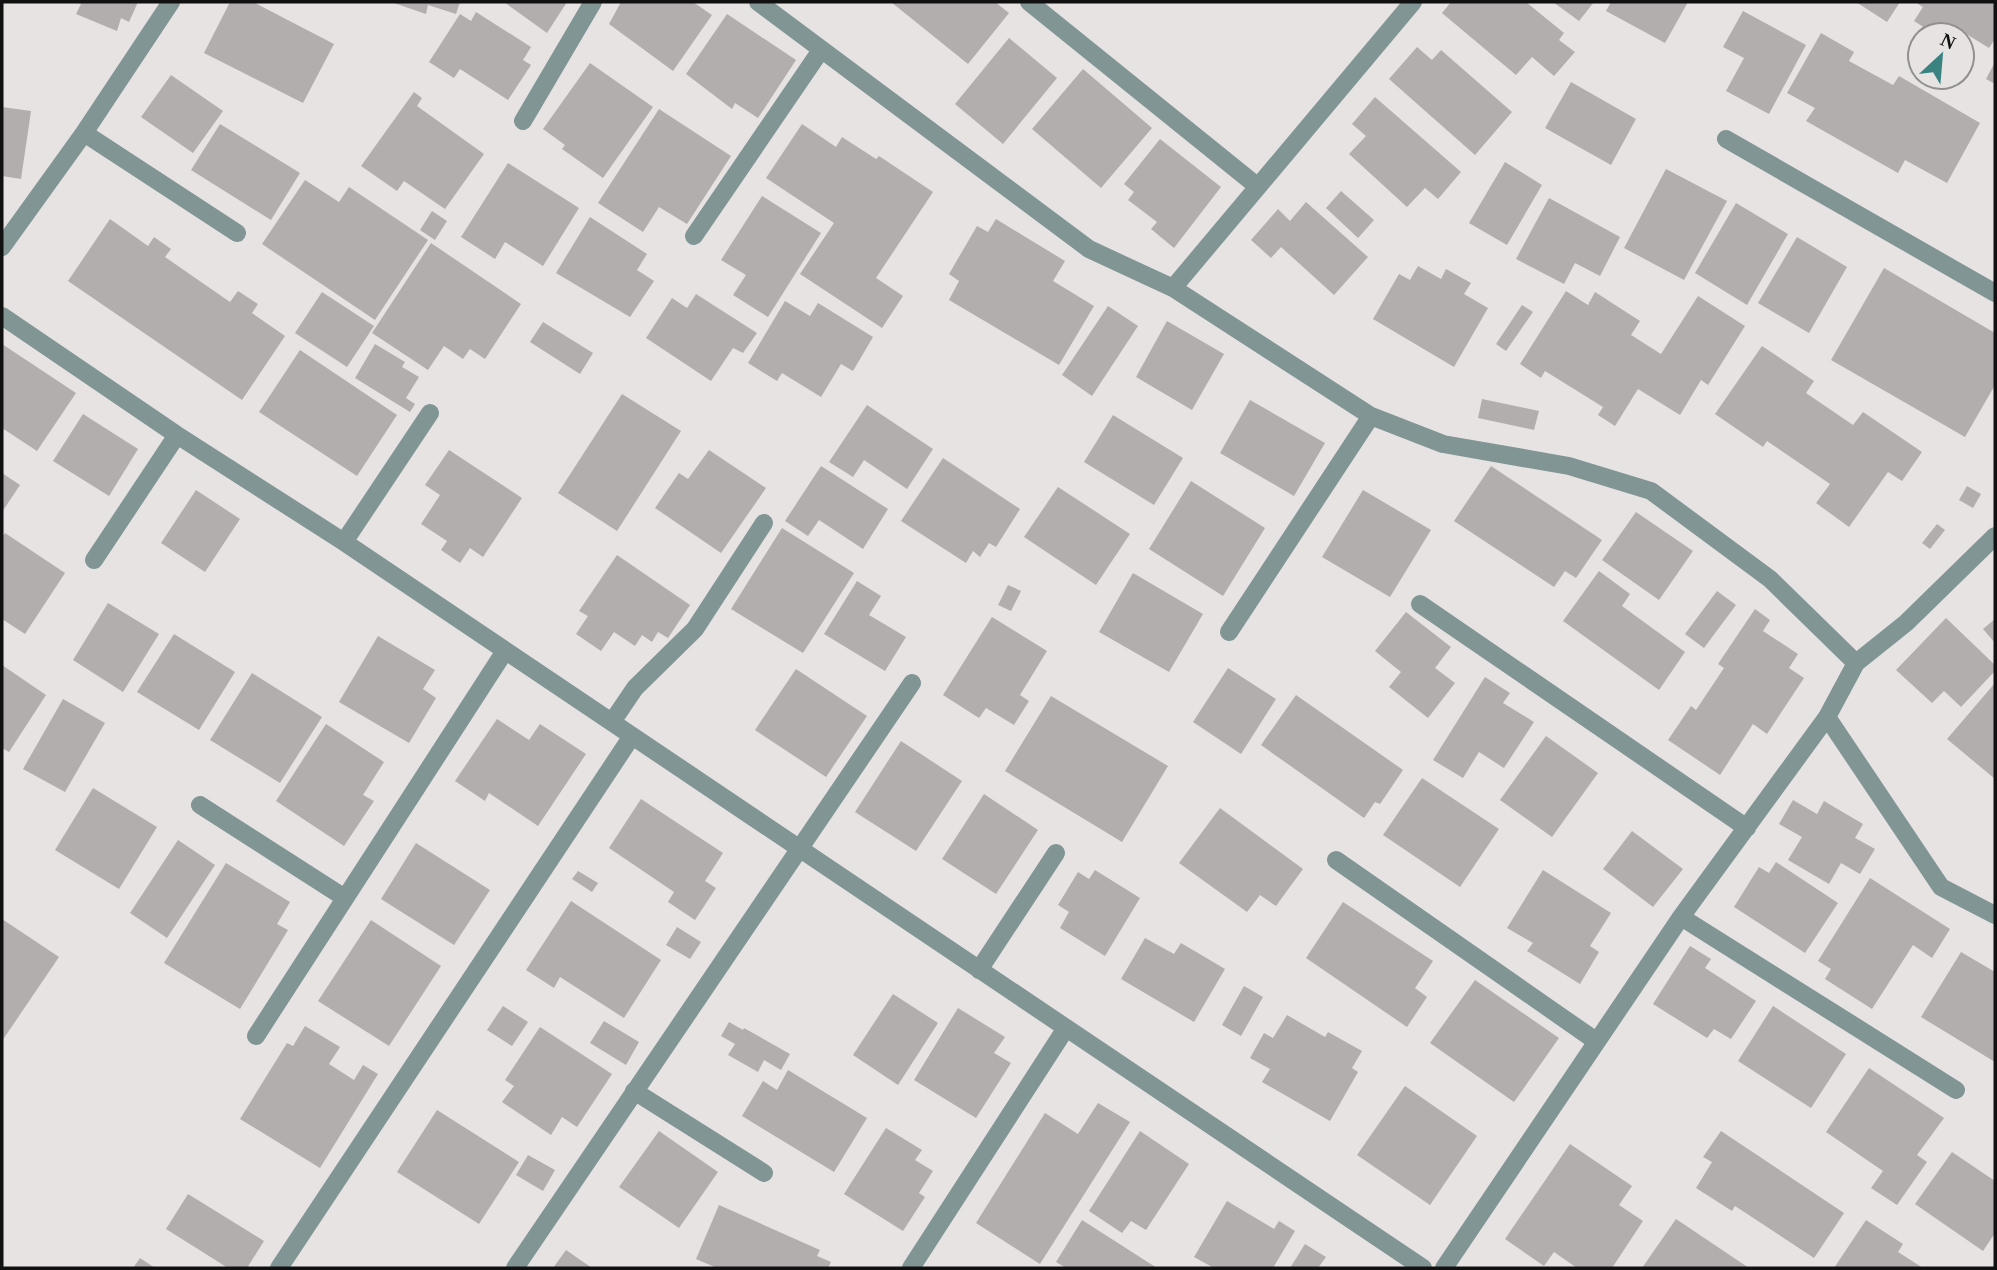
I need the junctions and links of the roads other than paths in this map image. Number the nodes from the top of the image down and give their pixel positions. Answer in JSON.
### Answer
{"nodes":[{"id":1,"x":171,"y":2,"type":"edge"},
{"id":2,"x":593,"y":2,"type":"edge"},
{"id":3,"x":758,"y":2,"type":"edge"},
{"id":4,"x":1030,"y":2,"type":"edge"},
{"id":5,"x":1404,"y":5,"type":"edge"},
{"id":6,"x":821,"y":50,"type":"junction"},
{"id":7,"x":523,"y":121,"type":"dead end"},
{"id":8,"x":84,"y":133,"type":"junction"},
{"id":9,"x":1726,"y":139,"type":"dead end"},
{"id":10,"x":1257,"y":186,"type":"junction"},
{"id":11,"x":237,"y":233,"type":"dead end"},
{"id":12,"x":694,"y":236,"type":"dead end"},
{"id":13,"x":2,"y":247,"type":"edge"},
{"id":14,"x":1173,"y":288,"type":"junction"},
{"id":15,"x":1995,"y":293,"type":"edge"},
{"id":16,"x":2,"y":316,"type":"edge"},
{"id":17,"x":430,"y":414,"type":"dead end"},
{"id":18,"x":1371,"y":416,"type":"junction"},
{"id":19,"x":177,"y":435,"type":"junction"},
{"id":20,"x":764,"y":523,"type":"dead end"},
{"id":21,"x":1995,"y":536,"type":"edge"},
{"id":22,"x":344,"y":542,"type":"junction"},
{"id":23,"x":94,"y":560,"type":"dead end"},
{"id":24,"x":1420,"y":604,"type":"dead end"},
{"id":25,"x":1230,"y":632,"type":"dead end"},
{"id":26,"x":505,"y":651,"type":"junction"},
{"id":27,"x":1856,"y":663,"type":"junction"},
{"id":28,"x":912,"y":683,"type":"dead end"},
{"id":29,"x":1827,"y":716,"type":"junction"},
{"id":30,"x":612,"y":722,"type":"junction"},
{"id":31,"x":632,"y":736,"type":"junction"},
{"id":32,"x":200,"y":805,"type":"dead end"},
{"id":33,"x":1746,"y":828,"type":"junction"},
{"id":34,"x":800,"y":850,"type":"junction"},
{"id":35,"x":1056,"y":853,"type":"dead end"},
{"id":36,"x":1336,"y":860,"type":"dead end"},
{"id":37,"x":345,"y":898,"type":"junction"},
{"id":38,"x":1995,"y":915,"type":"edge"},
{"id":39,"x":1681,"y":917,"type":"junction"},
{"id":40,"x":979,"y":970,"type":"junction"},
{"id":41,"x":1066,"y":1028,"type":"junction"},
{"id":42,"x":256,"y":1037,"type":"dead end"},
{"id":43,"x":1596,"y":1041,"type":"junction"},
{"id":44,"x":1956,"y":1090,"type":"dead end"},
{"id":45,"x":634,"y":1091,"type":"junction"},
{"id":46,"x":764,"y":1173,"type":"dead end"},
{"id":47,"x":279,"y":1268,"type":"edge"},
{"id":48,"x":515,"y":1268,"type":"edge"},
{"id":49,"x":911,"y":1268,"type":"edge"},
{"id":50,"x":1423,"y":1268,"type":"edge"},
{"id":51,"x":1444,"y":1268,"type":"edge"}],
"edges":[{"from":1,"to":8,"type":"street"},
{"from":2,"to":7,"type":"street"},
{"from":3,"to":6,"type":"street"},
{"from":4,"to":10,"type":"street"},
{"from":5,"to":10,"type":"street"},
{"from":6,"to":12,"type":"street"},
{"from":6,"to":14,"type":"street"},
{"from":8,"to":11,"type":"street"},
{"from":8,"to":13,"type":"street"},
{"from":9,"to":15,"type":"street"},
{"from":10,"to":14,"type":"street"},
{"from":14,"to":18,"type":"street"},
{"from":16,"to":19,"type":"street"},
{"from":17,"to":22,"type":"street"},
{"from":18,"to":25,"type":"street"},
{"from":18,"to":27,"type":"street"},
{"from":19,"to":22,"type":"street"},
{"from":19,"to":23,"type":"street"},
{"from":20,"to":30,"type":"street"},
{"from":21,"to":27,"type":"street"},
{"from":22,"to":26,"type":"street"},
{"from":24,"to":33,"type":"street"},
{"from":26,"to":30,"type":"street"},
{"from":26,"to":37,"type":"street"},
{"from":27,"to":29,"type":"street"},
{"from":28,"to":34,"type":"street"},
{"from":29,"to":33,"type":"street"},
{"from":29,"to":38,"type":"street"},
{"from":30,"to":31,"type":"street"},
{"from":31,"to":34,"type":"street"},
{"from":31,"to":47,"type":"street"},
{"from":32,"to":37,"type":"street"},
{"from":33,"to":39,"type":"street"},
{"from":34,"to":40,"type":"street"},
{"from":34,"to":45,"type":"street"},
{"from":35,"to":40,"type":"street"},
{"from":36,"to":43,"type":"street"},
{"from":37,"to":42,"type":"street"},
{"from":39,"to":43,"type":"street"},
{"from":39,"to":44,"type":"street"},
{"from":40,"to":41,"type":"street"},
{"from":41,"to":49,"type":"street"},
{"from":41,"to":50,"type":"street"},
{"from":43,"to":51,"type":"street"},
{"from":45,"to":46,"type":"street"},
{"from":45,"to":48,"type":"street"}]}
